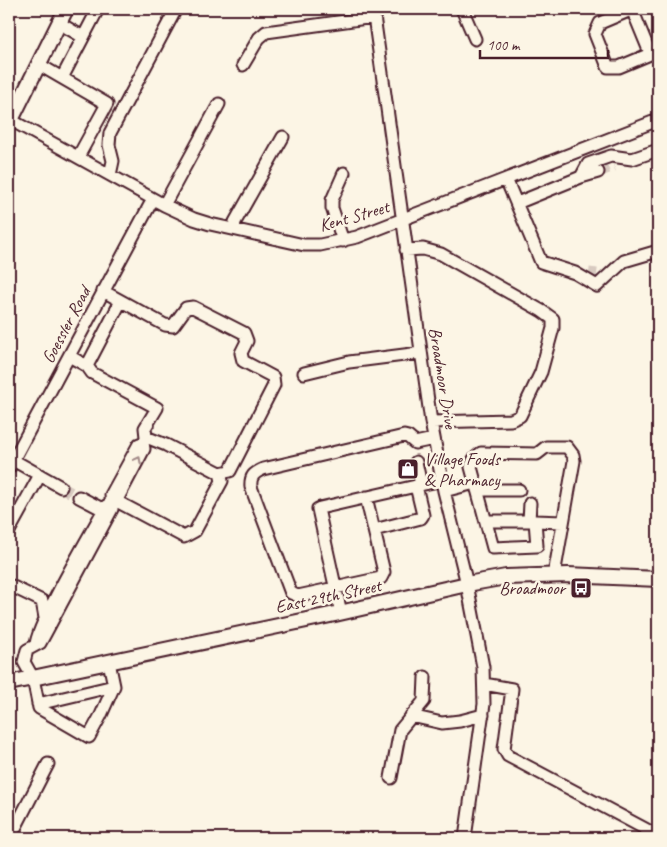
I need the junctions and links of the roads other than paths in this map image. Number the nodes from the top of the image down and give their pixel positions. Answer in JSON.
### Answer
{"nodes":[{"id":1,"x":66,"y":9,"type":"edge"},
{"id":2,"x":98,"y":9,"type":"edge"},
{"id":3,"x":176,"y":9,"type":"edge"},
{"id":4,"x":462,"y":9,"type":"edge"},
{"id":5,"x":632,"y":9,"type":"edge"},
{"id":6,"x":656,"y":9,"type":"edge"},
{"id":7,"x":373,"y":13,"type":"edge"},
{"id":8,"x":658,"y":13,"type":"edge"},
{"id":9,"x":608,"y":14,"type":"edge"},
{"id":10,"x":59,"y":23,"type":"junction"},
{"id":11,"x":83,"y":37,"type":"junction"},
{"id":12,"x":475,"y":39,"type":"dead end"},
{"id":13,"x":657,"y":51,"type":"edge"},
{"id":14,"x":38,"y":64,"type":"junction"},
{"id":15,"x":244,"y":65,"type":"dead end"},
{"id":16,"x":62,"y":78,"type":"junction"},
{"id":17,"x":107,"y":104,"type":"junction"},
{"id":18,"x":219,"y":104,"type":"dead end"},
{"id":19,"x":121,"y":110,"type":"junction"},
{"id":20,"x":658,"y":120,"type":"edge"},
{"id":21,"x":9,"y":121,"type":"edge"},
{"id":22,"x":283,"y":137,"type":"dead end"},
{"id":23,"x":658,"y":150,"type":"edge"},
{"id":24,"x":78,"y":158,"type":"junction"},
{"id":25,"x":632,"y":159,"type":"junction"},
{"id":26,"x":614,"y":166,"type":"tunnel mouth"},
{"id":27,"x":598,"y":172,"type":"tunnel mouth"},
{"id":28,"x":344,"y":173,"type":"dead end"},
{"id":29,"x":110,"y":175,"type":"junction"},
{"id":30,"x":581,"y":177,"type":"junction"},
{"id":31,"x":506,"y":179,"type":"junction"},
{"id":32,"x":153,"y":199,"type":"junction"},
{"id":33,"x":164,"y":204,"type":"junction"},
{"id":34,"x":516,"y":204,"type":"junction"},
{"id":35,"x":402,"y":220,"type":"junction"},
{"id":36,"x":234,"y":229,"type":"junction"},
{"id":37,"x":343,"y":241,"type":"junction"},
{"id":38,"x":406,"y":250,"type":"junction"},
{"id":39,"x":658,"y":251,"type":"edge"},
{"id":40,"x":575,"y":273,"type":"junction"},
{"id":41,"x":598,"y":275,"type":"junction"},
{"id":42,"x":104,"y":291,"type":"junction"},
{"id":43,"x":121,"y":301,"type":"junction"},
{"id":44,"x":420,"y":353,"type":"junction"},
{"id":45,"x":69,"y":356,"type":"junction"},
{"id":46,"x":87,"y":366,"type":"junction"},
{"id":47,"x":304,"y":373,"type":"dead end"},
{"id":48,"x":431,"y":422,"type":"junction"},
{"id":49,"x":434,"y":439,"type":"junction"},
{"id":50,"x":145,"y":440,"type":"junction"},
{"id":51,"x":415,"y":443,"type":"junction"},
{"id":52,"x":11,"y":464,"type":"edge"},
{"id":53,"x":220,"y":473,"type":"junction"},
{"id":54,"x":40,"y":475,"type":"junction"},
{"id":55,"x":443,"y":485,"type":"junction"},
{"id":56,"x":418,"y":486,"type":"junction"},
{"id":57,"x":61,"y":487,"type":"tunnel mouth"},
{"id":58,"x":476,"y":487,"type":"junction"},
{"id":59,"x":519,"y":490,"type":"dead end"},
{"id":60,"x":79,"y":497,"type":"tunnel mouth"},
{"id":61,"x":366,"y":497,"type":"junction"},
{"id":62,"x":112,"y":501,"type":"junction"},
{"id":63,"x":530,"y":503,"type":"dead end"},
{"id":64,"x":104,"y":510,"type":"junction"},
{"id":65,"x":486,"y":521,"type":"junction"},
{"id":66,"x":532,"y":521,"type":"junction"},
{"id":67,"x":563,"y":522,"type":"junction"},
{"id":68,"x":374,"y":530,"type":"junction"},
{"id":69,"x":9,"y":531,"type":"edge"},
{"id":70,"x":554,"y":575,"type":"junction"},
{"id":71,"x":658,"y":580,"type":"edge"},
{"id":72,"x":467,"y":584,"type":"junction"},
{"id":73,"x":9,"y":585,"type":"edge"},
{"id":74,"x":335,"y":588,"type":"junction"},
{"id":75,"x":341,"y":613,"type":"junction"},
{"id":76,"x":45,"y":618,"type":"junction"},
{"id":77,"x":34,"y":646,"type":"junction"},
{"id":78,"x":108,"y":662,"type":"junction"},
{"id":79,"x":31,"y":673,"type":"junction"},
{"id":80,"x":425,"y":677,"type":"dead end"},
{"id":81,"x":9,"y":683,"type":"edge"},
{"id":82,"x":484,"y":684,"type":"junction"},
{"id":83,"x":114,"y":686,"type":"junction"},
{"id":84,"x":38,"y":704,"type":"junction"},
{"id":85,"x":483,"y":715,"type":"junction"},
{"id":86,"x":412,"y":716,"type":"junction"},
{"id":87,"x":48,"y":764,"type":"dead end"},
{"id":88,"x":392,"y":778,"type":"dead end"},
{"id":89,"x":658,"y":833,"type":"edge"},
{"id":90,"x":10,"y":838,"type":"edge"},
{"id":91,"x":465,"y":838,"type":"edge"}],
"edges":[{"from":1,"to":10,"type":"main road"},
{"from":2,"to":11,"type":"street"},
{"from":3,"to":19,"type":"street"},
{"from":4,"to":12,"type":"street"},
{"from":5,"to":9,"type":"street"},
{"from":5,"to":13,"type":"street"},
{"from":6,"to":8,"type":"street"},
{"from":7,"to":15,"type":"street"},
{"from":7,"to":35,"type":"street","name":"Broadmoor Drive"},
{"from":9,"to":13,"type":"street"},
{"from":10,"to":11,"type":"street"},
{"from":10,"to":14,"type":"main road"},
{"from":11,"to":16,"type":"street"},
{"from":14,"to":16,"type":"street"},
{"from":14,"to":21,"type":"main road"},
{"from":16,"to":17,"type":"street"},
{"from":17,"to":19,"type":"street"},
{"from":17,"to":24,"type":"street"},
{"from":18,"to":33,"type":"street"},
{"from":19,"to":29,"type":"street"},
{"from":20,"to":31,"type":"street","name":"Kent Street"},
{"from":21,"to":24,"type":"street","name":"Kent Street"},
{"from":22,"to":36,"type":"street"},
{"from":23,"to":25,"type":"street"},
{"from":24,"to":29,"type":"street","name":"Kent Street"},
{"from":25,"to":26,"type":"street"},
{"from":25,"to":30,"type":"street"},
{"from":27,"to":30,"type":"street"},
{"from":28,"to":37,"type":"street"},
{"from":29,"to":32,"type":"street","name":"Kent Street"},
{"from":30,"to":34,"type":"street"},
{"from":31,"to":34,"type":"street"},
{"from":31,"to":35,"type":"street","name":"Kent Street"},
{"from":32,"to":33,"type":"street","name":"Kent Street"},
{"from":32,"to":42,"type":"street","name":"Goessler Road"},
{"from":33,"to":36,"type":"street","name":"Kent Street"},
{"from":34,"to":40,"type":"street"},
{"from":35,"to":37,"type":"street","name":"Kent Street"},
{"from":35,"to":38,"type":"street","name":"Broadmoor Drive"},
{"from":36,"to":37,"type":"street","name":"Kent Street"},
{"from":38,"to":44,"type":"street","name":"Broadmoor Drive"},
{"from":38,"to":48,"type":"street"},
{"from":39,"to":41,"type":"street"},
{"from":40,"to":41,"type":"street"},
{"from":40,"to":41,"type":"street"},
{"from":42,"to":43,"type":"street"},
{"from":42,"to":45,"type":"street","name":"Goessler Road"},
{"from":43,"to":46,"type":"street"},
{"from":43,"to":53,"type":"street"},
{"from":44,"to":47,"type":"street"},
{"from":44,"to":48,"type":"street","name":"Broadmoor Drive"},
{"from":45,"to":46,"type":"street"},
{"from":45,"to":52,"type":"street","name":"Goessler Road"},
{"from":46,"to":50,"type":"street"},
{"from":48,"to":49,"type":"street","name":"Broadmoor Drive"},
{"from":49,"to":51,"type":"street"},
{"from":49,"to":55,"type":"street","name":"Broadmoor Drive"},
{"from":50,"to":53,"type":"street"},
{"from":50,"to":62,"type":"street"},
{"from":51,"to":56,"type":"street"},
{"from":51,"to":74,"type":"street"},
{"from":52,"to":54,"type":"street"},
{"from":53,"to":62,"type":"street"},
{"from":54,"to":57,"type":"street"},
{"from":54,"to":69,"type":"street"},
{"from":55,"to":56,"type":"street"},
{"from":55,"to":58,"type":"street"},
{"from":55,"to":72,"type":"street","name":"Broadmoor Drive"},
{"from":56,"to":61,"type":"street"},
{"from":56,"to":68,"type":"street"},
{"from":58,"to":59,"type":"street"},
{"from":58,"to":65,"type":"street"},
{"from":58,"to":67,"type":"street"},
{"from":60,"to":64,"type":"street"},
{"from":61,"to":68,"type":"street"},
{"from":61,"to":74,"type":"street"},
{"from":62,"to":64,"type":"street"},
{"from":62,"to":77,"type":"street"},
{"from":63,"to":66,"type":"street"},
{"from":64,"to":76,"type":"street"},
{"from":65,"to":66,"type":"street"},
{"from":65,"to":66,"type":"street"},
{"from":66,"to":67,"type":"street"},
{"from":67,"to":70,"type":"street"},
{"from":68,"to":74,"type":"street"},
{"from":70,"to":71,"type":"main road","name":"East 29th Street"},
{"from":70,"to":72,"type":"main road","name":"East 29th Street"},
{"from":72,"to":75,"type":"main road","name":"East 29th Street"},
{"from":72,"to":82,"type":"street","name":"Broadmoor Drive"},
{"from":73,"to":76,"type":"street"},
{"from":74,"to":75,"type":"street"},
{"from":75,"to":78,"type":"main road","name":"East 29th Street"},
{"from":76,"to":77,"type":"street"},
{"from":77,"to":79,"type":"street"},
{"from":78,"to":79,"type":"main road","name":"East 29th Street"},
{"from":78,"to":83,"type":"street"},
{"from":79,"to":81,"type":"main road","name":"East 29th Street"},
{"from":79,"to":84,"type":"street"},
{"from":80,"to":86,"type":"street"},
{"from":82,"to":85,"type":"street","name":"Broadmoor Drive"},
{"from":82,"to":89,"type":"street"},
{"from":83,"to":84,"type":"street"},
{"from":83,"to":84,"type":"street"},
{"from":85,"to":86,"type":"street"},
{"from":85,"to":91,"type":"street","name":"Broadmoor Drive"},
{"from":86,"to":88,"type":"street"},
{"from":87,"to":90,"type":"street"}]}
